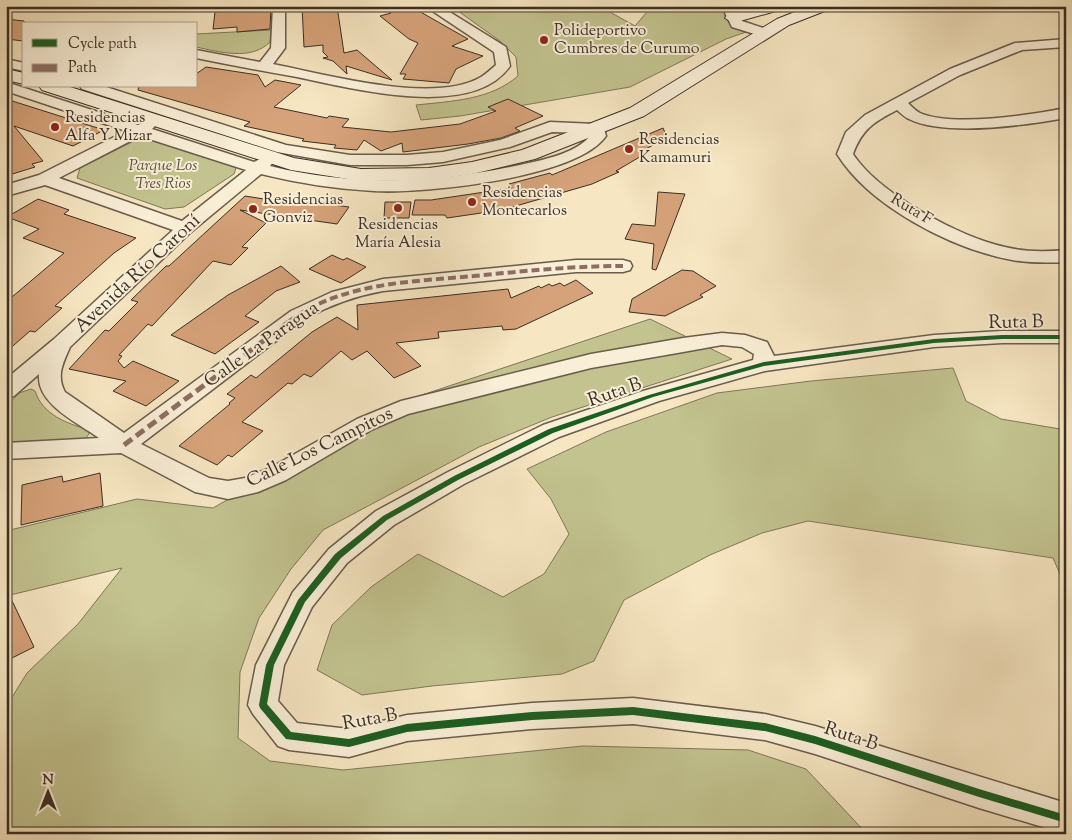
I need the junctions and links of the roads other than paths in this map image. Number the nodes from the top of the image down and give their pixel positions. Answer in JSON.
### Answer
{"nodes":[{"id":1,"x":279,"y":6,"type":"edge"},
{"id":2,"x":431,"y":6,"type":"edge"},
{"id":3,"x":778,"y":6,"type":"edge"},
{"id":4,"x":790,"y":6,"type":"edge"},
{"id":5,"x":826,"y":6,"type":"edge"},
{"id":6,"x":734,"y":12,"type":"edge"},
{"id":7,"x":756,"y":31,"type":"junction"},
{"id":8,"x":1066,"y":43,"type":"edge"},
{"id":9,"x":198,"y":54,"type":"edge"},
{"id":10,"x":6,"y":62,"type":"edge"},
{"id":11,"x":22,"y":66,"type":"edge"},
{"id":12,"x":263,"y":67,"type":"junction"},
{"id":13,"x":6,"y":74,"type":"edge"},
{"id":14,"x":22,"y":82,"type":"edge"},
{"id":15,"x":6,"y":86,"type":"edge"},
{"id":16,"x":22,"y":86,"type":"edge"},
{"id":17,"x":645,"y":87,"type":"dead end"},
{"id":18,"x":36,"y":88,"type":"edge"},
{"id":19,"x":54,"y":88,"type":"edge"},
{"id":20,"x":91,"y":88,"type":"edge"},
{"id":21,"x":624,"y":99,"type":"dead end"},
{"id":22,"x":899,"y":104,"type":"junction"},
{"id":23,"x":1066,"y":113,"type":"edge"},
{"id":24,"x":154,"y":121,"type":"junction"},
{"id":25,"x":596,"y":129,"type":"junction"},
{"id":26,"x":263,"y":163,"type":"junction"},
{"id":27,"x":45,"y":178,"type":"junction"},
{"id":28,"x":6,"y":191,"type":"edge"},
{"id":29,"x":185,"y":228,"type":"junction"},
{"id":30,"x":1066,"y":256,"type":"edge"},
{"id":31,"x":623,"y":266,"type":"dead end"},
{"id":32,"x":1066,"y":337,"type":"edge"},
{"id":33,"x":61,"y":344,"type":"junction"},
{"id":34,"x":764,"y":364,"type":"junction"},
{"id":35,"x":6,"y":391,"type":"edge"},
{"id":36,"x":124,"y":445,"type":"junction"},
{"id":37,"x":6,"y":451,"type":"edge"},
{"id":38,"x":1066,"y":818,"type":"edge"}],
"edges":[{"from":1,"to":12,"type":"street"},
{"from":2,"to":12,"type":"street"},
{"from":3,"to":6,"type":"main road"},
{"from":4,"to":7,"type":"main road"},
{"from":5,"to":7,"type":"main road"},
{"from":6,"to":7,"type":"street"},
{"from":7,"to":17,"type":"main road"},
{"from":7,"to":25,"type":"main road"},
{"from":8,"to":22,"type":"street","name":"Ruta F"},
{"from":9,"to":12,"type":"street"},
{"from":10,"to":11,"type":"street"},
{"from":13,"to":14,"type":"main road"},
{"from":15,"to":16,"type":"street"},
{"from":18,"to":24,"type":"street"},
{"from":19,"to":24,"type":"main road"},
{"from":20,"to":24,"type":"street"},
{"from":21,"to":25,"type":"main road"},
{"from":22,"to":23,"type":"street"},
{"from":22,"to":30,"type":"street","name":"Ruta F"},
{"from":24,"to":25,"type":"street"},
{"from":24,"to":26,"type":"main road"},
{"from":24,"to":27,"type":"street"},
{"from":25,"to":26,"type":"main road"},
{"from":26,"to":29,"type":"street","name":"Avenida Río Caroní"},
{"from":27,"to":28,"type":"street"},
{"from":27,"to":29,"type":"street"},
{"from":29,"to":33,"type":"street","name":"Avenida Río Caroní"},
{"from":31,"to":36,"type":"street","name":"Calle La Paragua"},
{"from":32,"to":34,"type":"street","name":"Ruta B"},
{"from":33,"to":35,"type":"street","name":"Avenida Río Caroní"},
{"from":33,"to":36,"type":"street","name":"Calle Los Campitos"},
{"from":34,"to":36,"type":"street","name":"Calle Los Campitos"},
{"from":34,"to":38,"type":"street","name":"Ruta B"},
{"from":36,"to":37,"type":"street"}]}
